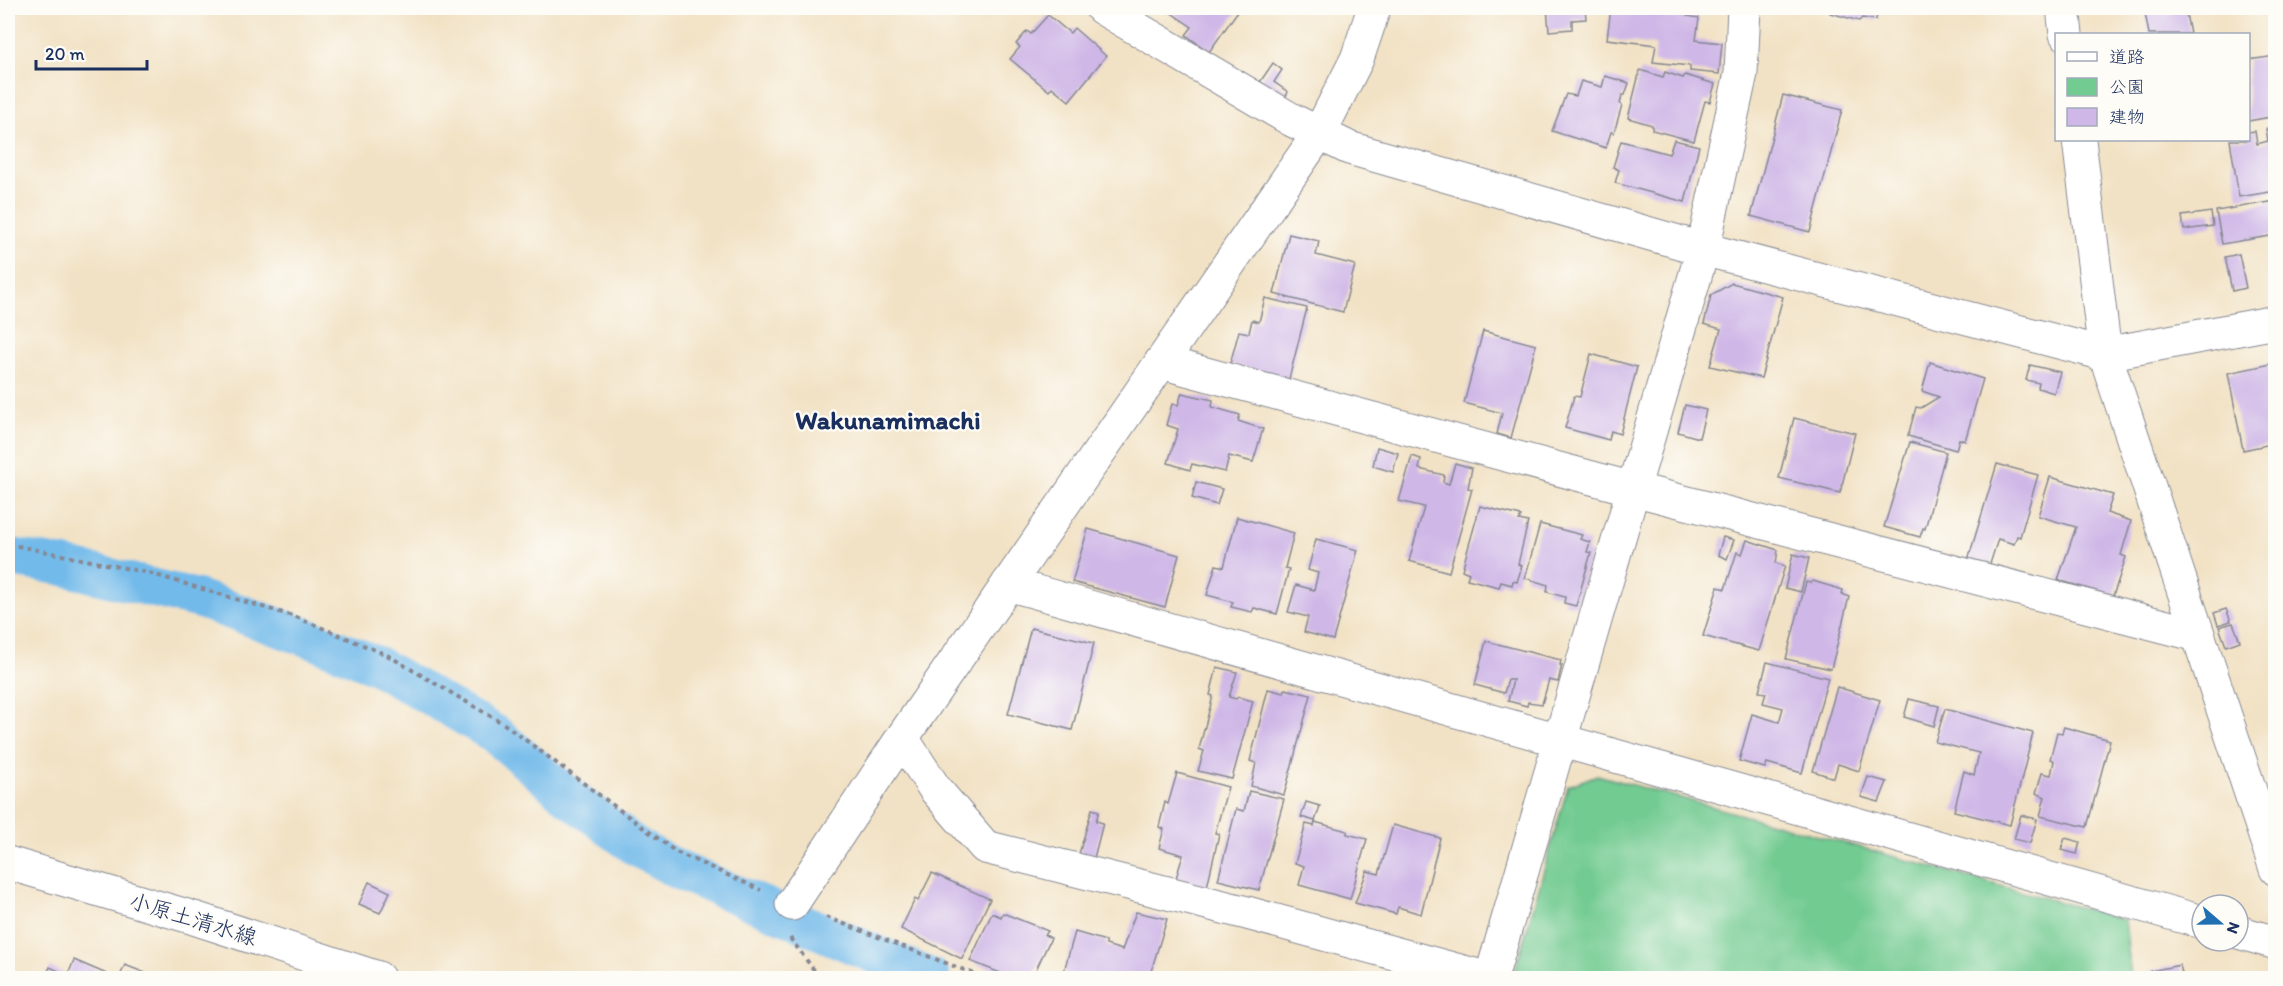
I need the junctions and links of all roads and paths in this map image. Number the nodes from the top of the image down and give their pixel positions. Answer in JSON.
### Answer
{"nodes":[{"id":1,"x":1102,"y":8,"type":"edge"},
{"id":2,"x":1374,"y":8,"type":"edge"},
{"id":3,"x":1744,"y":8,"type":"edge"},
{"id":4,"x":2063,"y":8,"type":"edge"},
{"id":5,"x":2066,"y":33,"type":"edge"},
{"id":6,"x":1320,"y":132,"type":"junction"},
{"id":7,"x":2079,"y":141,"type":"edge"},
{"id":8,"x":1703,"y":249,"type":"junction"},
{"id":9,"x":2276,"y":322,"type":"edge"},
{"id":10,"x":2105,"y":354,"type":"junction"},
{"id":11,"x":1161,"y":362,"type":"junction"},
{"id":12,"x":1633,"y":489,"type":"junction"},
{"id":13,"x":8,"y":544,"type":"edge"},
{"id":14,"x":1008,"y":584,"type":"junction"},
{"id":15,"x":2198,"y":635,"type":"junction"},
{"id":16,"x":902,"y":738,"type":"junction"},
{"id":17,"x":1561,"y":741,"type":"junction"},
{"id":18,"x":8,"y":863,"type":"edge"},
{"id":19,"x":2276,"y":869,"type":"edge"},
{"id":20,"x":792,"y":904,"type":"junction"},
{"id":21,"x":2190,"y":919,"type":"edge"},
{"id":22,"x":2250,"y":935,"type":"edge"},
{"id":23,"x":2276,"y":943,"type":"edge"},
{"id":24,"x":378,"y":978,"type":"edge"},
{"id":25,"x":820,"y":978,"type":"edge"},
{"id":26,"x":985,"y":978,"type":"edge"},
{"id":27,"x":1485,"y":978,"type":"edge"},
{"id":28,"x":1491,"y":978,"type":"edge"}],
"edges":[{"from":1,"to":6,"type":"street"},
{"from":2,"to":6,"type":"street"},
{"from":3,"to":8,"type":"street"},
{"from":4,"to":5,"type":"street"},
{"from":6,"to":8,"type":"street"},
{"from":6,"to":11,"type":"street"},
{"from":7,"to":10,"type":"street"},
{"from":8,"to":10,"type":"street"},
{"from":8,"to":12,"type":"street"},
{"from":9,"to":10,"type":"street"},
{"from":10,"to":15,"type":"street"},
{"from":11,"to":12,"type":"street"},
{"from":11,"to":14,"type":"street"},
{"from":12,"to":15,"type":"street"},
{"from":12,"to":17,"type":"street"},
{"from":13,"to":20,"type":"path"},
{"from":14,"to":16,"type":"street"},
{"from":14,"to":17,"type":"street"},
{"from":15,"to":19,"type":"street"},
{"from":16,"to":20,"type":"street"},
{"from":16,"to":27,"type":"street"},
{"from":17,"to":21,"type":"street"},
{"from":17,"to":28,"type":"street"},
{"from":18,"to":24,"type":"street","name":"小原土清水線"},
{"from":20,"to":25,"type":"path"},
{"from":20,"to":26,"type":"path"},
{"from":22,"to":23,"type":"street"}]}
